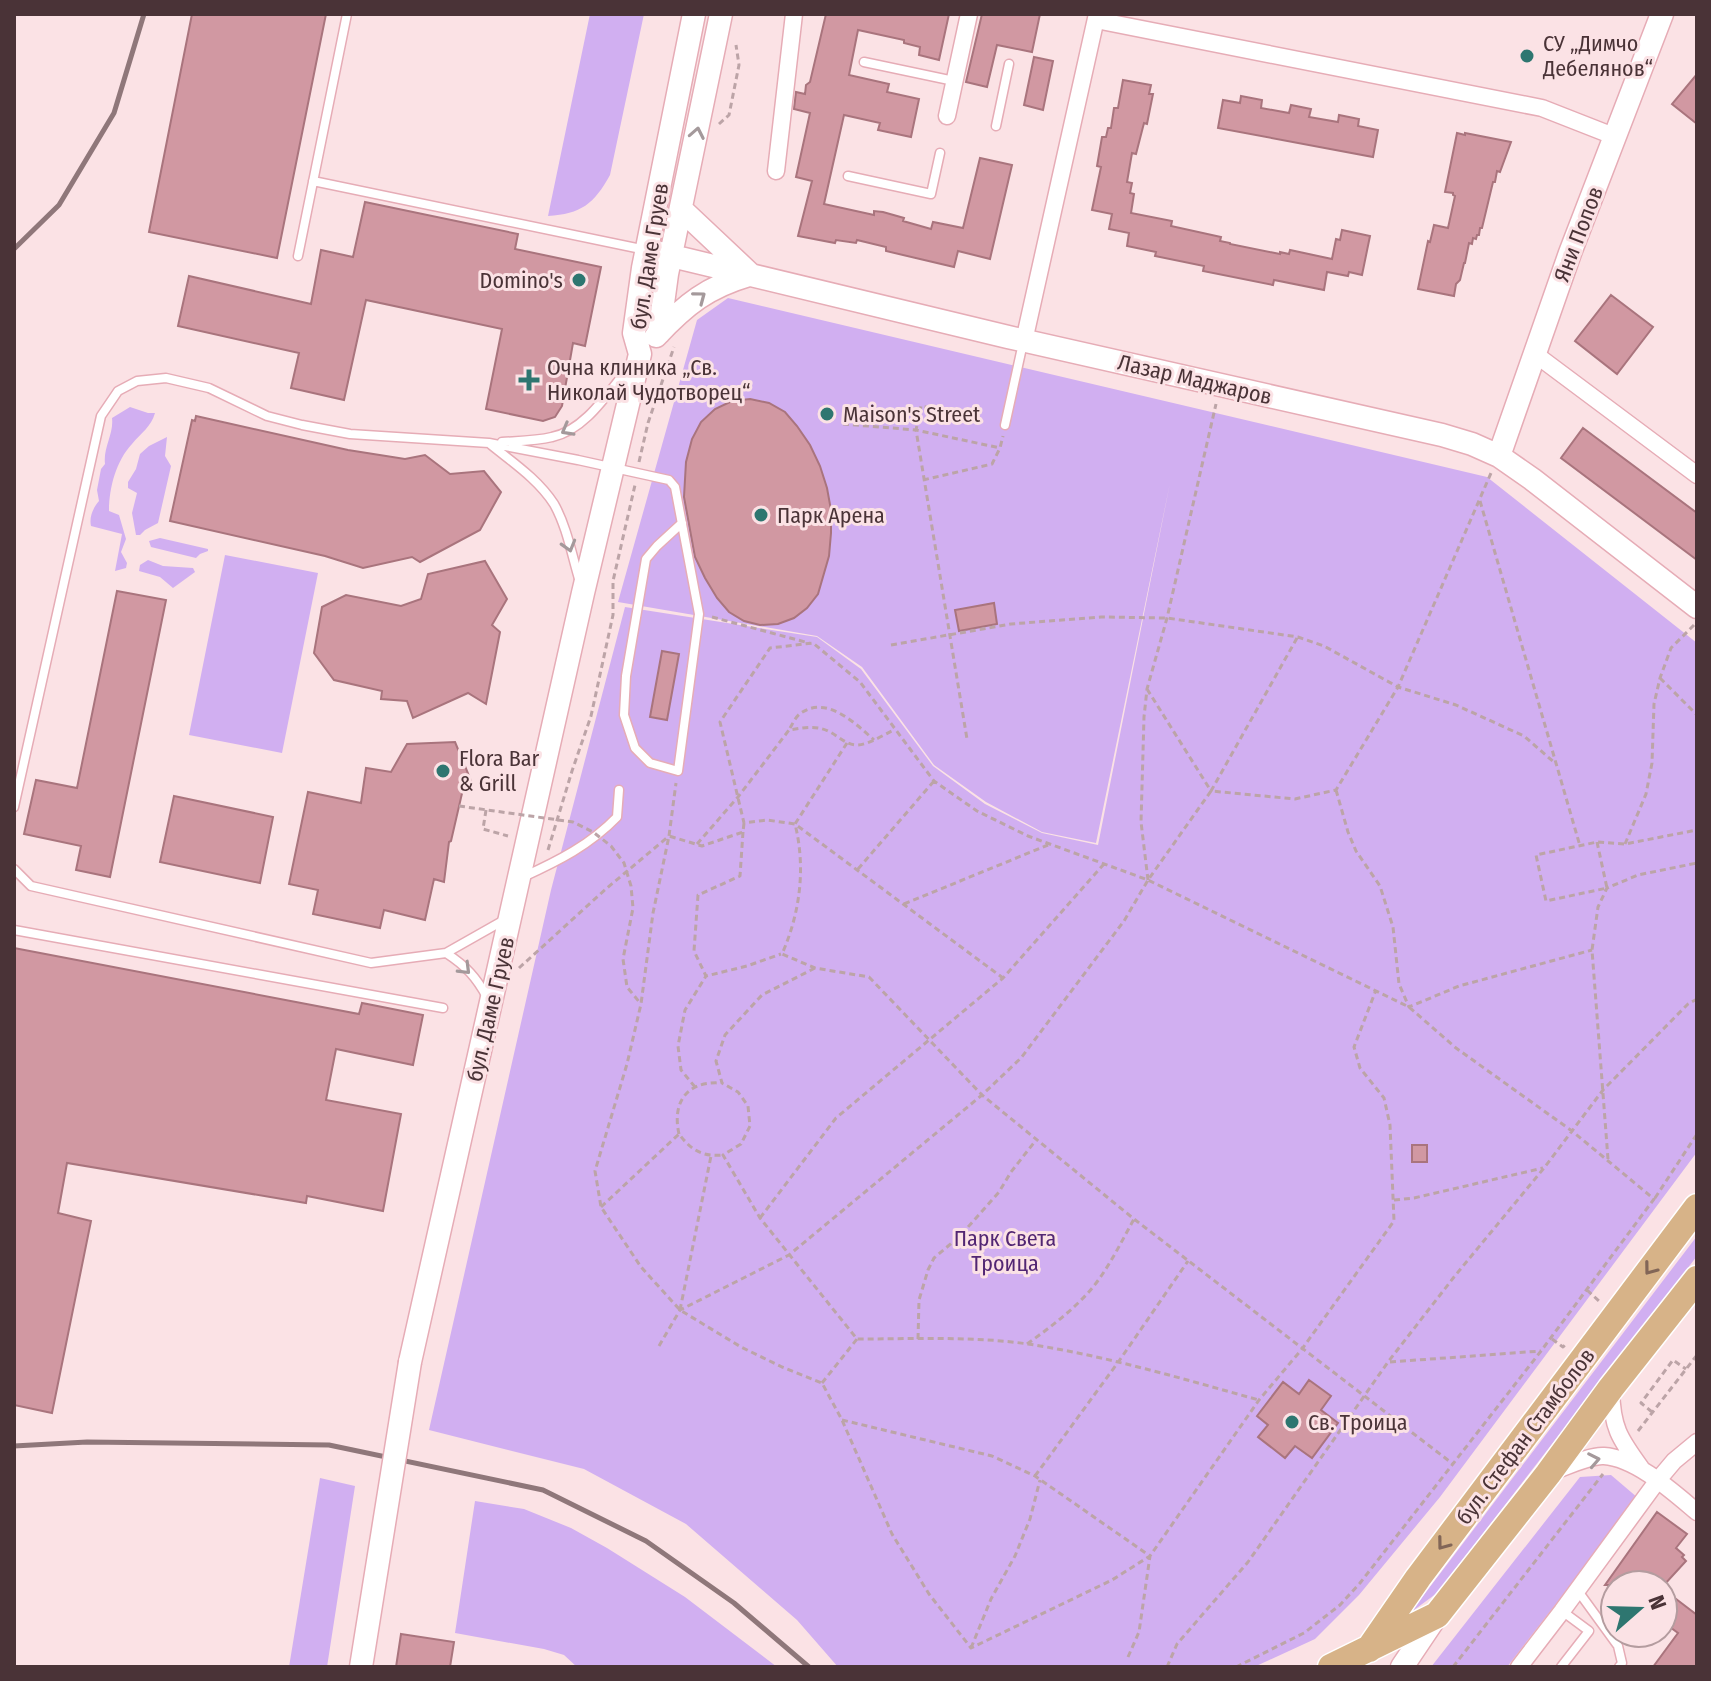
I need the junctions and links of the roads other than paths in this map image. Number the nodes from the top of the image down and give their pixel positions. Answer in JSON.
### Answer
{"nodes":[{"id":1,"x":347,"y":14,"type":"edge"},
{"id":2,"x":694,"y":14,"type":"edge"},
{"id":3,"x":721,"y":14,"type":"edge"},
{"id":4,"x":794,"y":14,"type":"edge"},
{"id":5,"x":969,"y":14,"type":"edge"},
{"id":6,"x":1096,"y":17,"type":"edge"},
{"id":7,"x":1663,"y":17,"type":"edge"},
{"id":8,"x":864,"y":62,"type":"dead end"},
{"id":9,"x":1009,"y":64,"type":"dead end"},
{"id":10,"x":955,"y":81,"type":"junction"},
{"id":11,"x":947,"y":116,"type":"dead end"},
{"id":12,"x":996,"y":126,"type":"dead end"},
{"id":13,"x":1616,"y":137,"type":"junction"},
{"id":14,"x":940,"y":153,"type":"dead end"},
{"id":15,"x":776,"y":171,"type":"dead end"},
{"id":16,"x":848,"y":176,"type":"dead end"},
{"id":17,"x":313,"y":181,"type":"junction"},
{"id":18,"x":681,"y":209,"type":"junction"},
{"id":19,"x":647,"y":250,"type":"junction"},
{"id":20,"x":298,"y":256,"type":"dead end"},
{"id":21,"x":671,"y":257,"type":"junction"},
{"id":22,"x":751,"y":275,"type":"junction"},
{"id":23,"x":668,"y":336,"type":"junction"},
{"id":24,"x":1024,"y":341,"type":"junction"},
{"id":25,"x":640,"y":354,"type":"junction"},
{"id":26,"x":1535,"y":354,"type":"junction"},
{"id":27,"x":1005,"y":425,"type":"road end"},
{"id":28,"x":489,"y":443,"type":"junction"},
{"id":29,"x":1499,"y":456,"type":"junction"},
{"id":30,"x":613,"y":467,"type":"junction"},
{"id":31,"x":1697,"y":475,"type":"edge"},
{"id":32,"x":682,"y":523,"type":"junction"},
{"id":33,"x":583,"y":593,"type":"junction"},
{"id":34,"x":1697,"y":607,"type":"edge"},
{"id":35,"x":619,"y":790,"type":"dead end"},
{"id":36,"x":14,"y":807,"type":"edge"},
{"id":37,"x":14,"y":869,"type":"edge"},
{"id":38,"x":519,"y":879,"type":"junction"},
{"id":39,"x":510,"y":916,"type":"junction"},
{"id":40,"x":14,"y":930,"type":"edge"},
{"id":41,"x":446,"y":953,"type":"junction"},
{"id":42,"x":490,"y":1004,"type":"junction"},
{"id":43,"x":443,"y":1008,"type":"dead end"},
{"id":44,"x":1697,"y":1207,"type":"edge"},
{"id":45,"x":1697,"y":1279,"type":"edge"},
{"id":46,"x":1611,"y":1388,"type":"junction"},
{"id":47,"x":1697,"y":1442,"type":"edge"},
{"id":48,"x":1620,"y":1453,"type":"junction"},
{"id":49,"x":1548,"y":1474,"type":"junction"},
{"id":50,"x":1658,"y":1480,"type":"junction"},
{"id":51,"x":1697,"y":1512,"type":"edge"},
{"id":52,"x":1577,"y":1591,"type":"junction"},
{"id":53,"x":1562,"y":1611,"type":"junction"},
{"id":54,"x":1437,"y":1615,"type":"junction"},
{"id":55,"x":1362,"y":1658,"type":"edge"},
{"id":56,"x":361,"y":1667,"type":"edge"},
{"id":57,"x":1331,"y":1667,"type":"edge"},
{"id":58,"x":1402,"y":1667,"type":"edge"},
{"id":59,"x":1519,"y":1667,"type":"edge"},
{"id":60,"x":1561,"y":1667,"type":"edge"},
{"id":61,"x":1619,"y":1667,"type":"edge"}],
"edges":[{"from":1,"to":17,"type":"lane"},
{"from":2,"to":19,"type":"main road","name":"бул. Даме Груев"},
{"from":18,"to":3,"type":"main road","name":"бул. Даме Груев","one_way":true},
{"from":4,"to":15,"type":"street"},
{"from":5,"to":10,"type":"street"},
{"from":6,"to":13,"type":"street"},
{"from":6,"to":24,"type":"street"},
{"from":7,"to":13,"type":"main road","name":"Яни Попов"},
{"from":8,"to":10,"type":"lane"},
{"from":9,"to":12,"type":"lane"},
{"from":10,"to":11,"type":"street"},
{"from":13,"to":26,"type":"main road","name":"Яни Попов"},
{"from":14,"to":16,"type":"lane"},
{"from":17,"to":19,"type":"lane"},
{"from":17,"to":20,"type":"lane"},
{"from":18,"to":21,"type":"main road","name":"бул. Даме Груев"},
{"from":18,"to":22,"type":"main road"},
{"from":19,"to":21,"type":"main road","name":"Лазар Маджаров"},
{"from":19,"to":25,"type":"main road","name":"бул. Даме Груев"},
{"from":21,"to":22,"type":"main road","name":"Лазар Маджаров"},
{"from":21,"to":23,"type":"main road","name":"бул. Даме Груев"},
{"from":23,"to":22,"type":"main road","one_way":true},
{"from":22,"to":24,"type":"main road","name":"Лазар Маджаров"},
{"from":23,"to":25,"type":"main road","name":"бул. Даме Груев"},
{"from":24,"to":27,"type":"lane"},
{"from":24,"to":29,"type":"main road","name":"Лазар Маджаров"},
{"from":25,"to":28,"type":"lane","one_way":true},
{"from":25,"to":30,"type":"main road","name":"бул. Даме Груев"},
{"from":26,"to":29,"type":"main road","name":"Яни Попов"},
{"from":26,"to":31,"type":"street"},
{"from":28,"to":30,"type":"lane"},
{"from":28,"to":33,"type":"lane","one_way":true},
{"from":28,"to":36,"type":"lane"},
{"from":29,"to":34,"type":"main road","name":"Лазар Маджаров"},
{"from":30,"to":32,"type":"lane"},
{"from":30,"to":33,"type":"main road","name":"бул. Даме Груев"},
{"from":32,"to":32,"type":"lane"},
{"from":33,"to":38,"type":"main road","name":"бул. Даме Груев"},
{"from":35,"to":38,"type":"lane"},
{"from":37,"to":41,"type":"lane"},
{"from":38,"to":39,"type":"main road","name":"бул. Даме Груев"},
{"from":39,"to":41,"type":"lane"},
{"from":39,"to":42,"type":"main road","name":"бул. Даме Груев"},
{"from":40,"to":43,"type":"lane"},
{"from":41,"to":42,"type":"lane","one_way":true},
{"from":42,"to":56,"type":"main road","name":"бул. Даме Груев","bridge":true},
{"from":44,"to":55,"type":"main road","name":"бул. Стефан Стамболов","one_way":true},
{"from":45,"to":46,"type":"main road","name":"бул. Стефан Стамболов"},
{"from":46,"to":48,"type":"street"},
{"from":46,"to":49,"type":"main road","name":"бул. Стефан Стамболов"},
{"from":47,"to":50,"type":"street"},
{"from":49,"to":48,"type":"street","one_way":true},
{"from":48,"to":50,"type":"street"},
{"from":49,"to":54,"type":"main road","name":"бул. Стефан Стамболов"},
{"from":50,"to":51,"type":"street"},
{"from":50,"to":52,"type":"street"},
{"from":52,"to":53,"type":"street"},
{"from":52,"to":61,"type":"lane"},
{"from":53,"to":59,"type":"street"},
{"from":53,"to":60,"type":"lane"},
{"from":54,"to":55,"type":"main road"},
{"from":54,"to":58,"type":"main road","name":"бул. Стефан Стамболов"},
{"from":55,"to":57,"type":"main road"}]}
